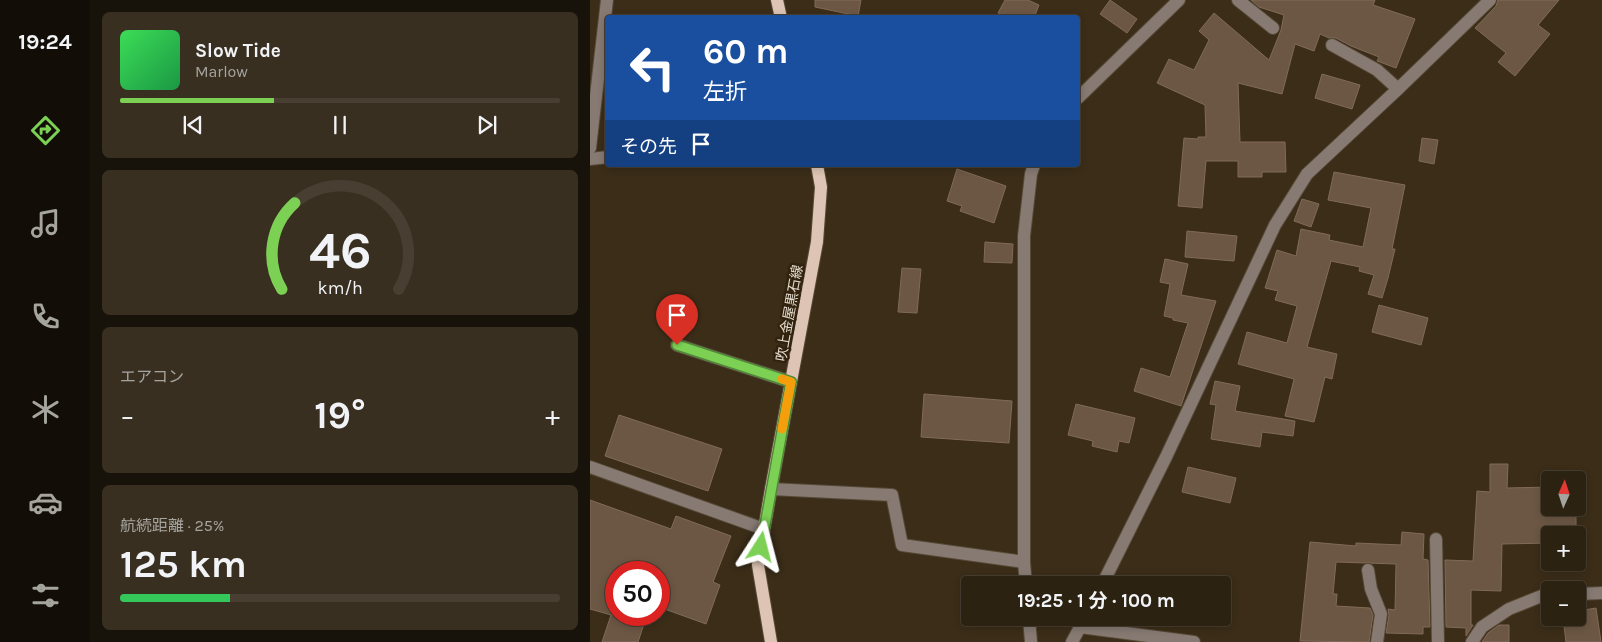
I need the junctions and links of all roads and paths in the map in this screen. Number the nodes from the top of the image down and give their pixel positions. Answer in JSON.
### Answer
{"nodes":[{"id":1,"x":607,"y":0,"type":"edge"},
{"id":2,"x":776,"y":0,"type":"edge"},
{"id":3,"x":1179,"y":0,"type":"edge"},
{"id":4,"x":1238,"y":0,"type":"edge"},
{"id":5,"x":1490,"y":0,"type":"edge"},
{"id":6,"x":605,"y":15,"type":"edge"},
{"id":7,"x":781,"y":15,"type":"edge"},
{"id":8,"x":605,"y":17,"type":"edge"},
{"id":9,"x":1273,"y":28,"type":"dead end"},
{"id":10,"x":1332,"y":46,"type":"dead end"},
{"id":11,"x":1398,"y":89,"type":"junction"},
{"id":12,"x":1080,"y":96,"type":"edge"},
{"id":13,"x":590,"y":148,"type":"edge"},
{"id":14,"x":605,"y":157,"type":"edge"},
{"id":15,"x":590,"y":159,"type":"edge"},
{"id":16,"x":817,"y":167,"type":"edge"},
{"id":17,"x":1034,"y":167,"type":"edge"},
{"id":18,"x":677,"y":345,"type":"dead end"},
{"id":19,"x":791,"y":382,"type":"junction"},
{"id":20,"x":590,"y":467,"type":"edge"},
{"id":21,"x":771,"y":489,"type":"junction"},
{"id":22,"x":764,"y":529,"type":"junction"},
{"id":23,"x":1436,"y":539,"type":"dead end"},
{"id":24,"x":1024,"y":562,"type":"junction"},
{"id":25,"x":1368,"y":570,"type":"dead end"},
{"id":26,"x":1025,"y":576,"type":"edge"},
{"id":27,"x":1106,"y":576,"type":"edge"},
{"id":28,"x":1602,"y":593,"type":"edge"},
{"id":29,"x":1586,"y":594,"type":"edge"},
{"id":30,"x":1541,"y":597,"type":"edge"},
{"id":31,"x":1030,"y":626,"type":"edge"},
{"id":32,"x":1081,"y":626,"type":"edge"},
{"id":33,"x":1105,"y":626,"type":"edge"},
{"id":34,"x":771,"y":642,"type":"edge"},
{"id":35,"x":1031,"y":642,"type":"edge"},
{"id":36,"x":1072,"y":642,"type":"edge"},
{"id":37,"x":1194,"y":642,"type":"edge"},
{"id":38,"x":1377,"y":642,"type":"edge"},
{"id":39,"x":1438,"y":642,"type":"edge"},
{"id":40,"x":1472,"y":642,"type":"edge"}],
"edges":[{"from":1,"to":6,"type":"street"},
{"from":2,"to":7,"type":"main road"},
{"from":3,"to":12,"type":"street"},
{"from":4,"to":9,"type":"street"},
{"from":5,"to":11,"type":"street"},
{"from":8,"to":13,"type":"street"},
{"from":10,"to":11,"type":"street"},
{"from":11,"to":27,"type":"street"},
{"from":14,"to":15,"type":"street"},
{"from":16,"to":19,"type":"main road","name":"吹上金屋黒石線"},
{"from":17,"to":24,"type":"street"},
{"from":18,"to":19,"type":"street"},
{"from":19,"to":21,"type":"main road","name":"吹上金屋黒石線"},
{"from":20,"to":22,"type":"street"},
{"from":21,"to":22,"type":"main road","name":"吹上金屋黒石線"},
{"from":21,"to":24,"type":"street"},
{"from":22,"to":34,"type":"main road","name":"吹上金屋黒石線"},
{"from":23,"to":39,"type":"street"},
{"from":24,"to":26,"type":"street"},
{"from":25,"to":38,"type":"street"},
{"from":28,"to":29,"type":"street"},
{"from":30,"to":40,"type":"street"},
{"from":31,"to":35,"type":"street"},
{"from":32,"to":36,"type":"street"},
{"from":33,"to":37,"type":"street"}]}
